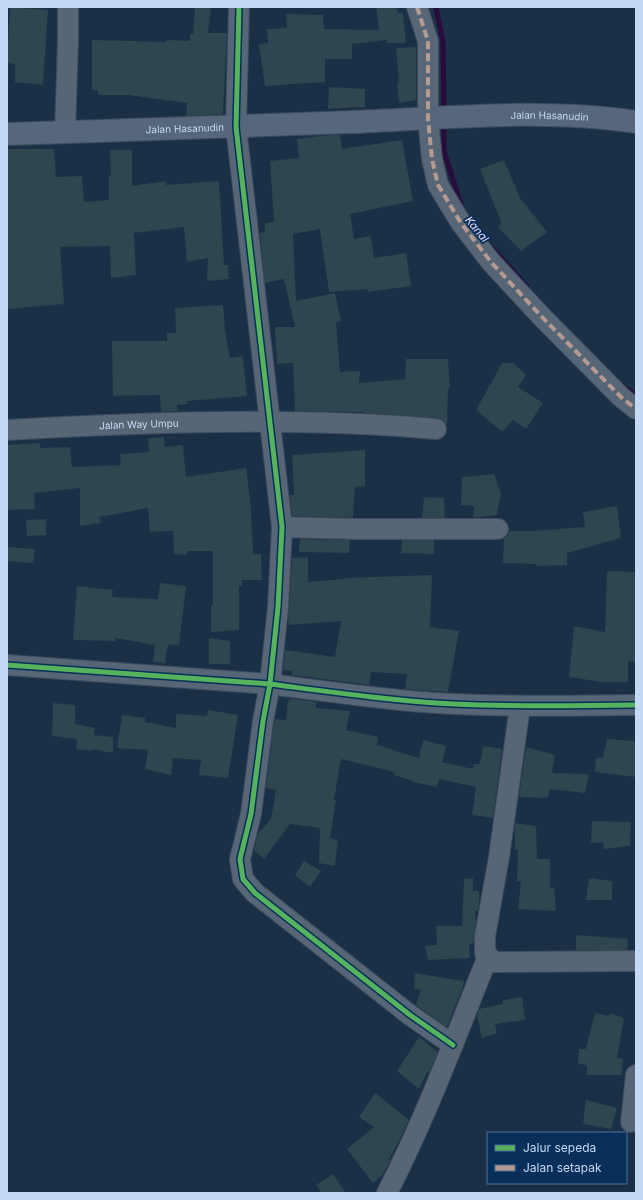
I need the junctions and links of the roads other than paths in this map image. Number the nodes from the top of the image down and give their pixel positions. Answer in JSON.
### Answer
{"nodes":[{"id":1,"x":68,"y":7,"type":"edge"},
{"id":2,"x":239,"y":7,"type":"edge"},
{"id":3,"x":417,"y":7,"type":"edge"},
{"id":4,"x":431,"y":118,"type":"junction"},
{"id":5,"x":636,"y":122,"type":"edge"},
{"id":6,"x":236,"y":127,"type":"junction"},
{"id":7,"x":65,"y":132,"type":"junction"},
{"id":8,"x":7,"y":134,"type":"edge"},
{"id":9,"x":636,"y":409,"type":"edge"},
{"id":10,"x":270,"y":421,"type":"junction"},
{"id":11,"x":436,"y":429,"type":"dead end"},
{"id":12,"x":7,"y":430,"type":"edge"},
{"id":13,"x":282,"y":527,"type":"junction"},
{"id":14,"x":498,"y":529,"type":"dead end"},
{"id":15,"x":7,"y":665,"type":"edge"},
{"id":16,"x":270,"y":684,"type":"junction"},
{"id":17,"x":636,"y":705,"type":"edge"},
{"id":18,"x":520,"y":706,"type":"junction"},
{"id":19,"x":488,"y":956,"type":"junction"},
{"id":20,"x":636,"y":961,"type":"edge"},
{"id":21,"x":453,"y":1045,"type":"junction"},
{"id":22,"x":636,"y":1075,"type":"edge"},
{"id":23,"x":631,"y":1122,"type":"dead end"},
{"id":24,"x":387,"y":1193,"type":"edge"}],
"edges":[{"from":1,"to":7,"type":"street"},
{"from":2,"to":6,"type":"street"},
{"from":3,"to":4,"type":"street"},
{"from":4,"to":5,"type":"main road","name":"Jalan Hasanudin"},
{"from":4,"to":6,"type":"main road","name":"Jalan Hasanudin"},
{"from":4,"to":9,"type":"street"},
{"from":6,"to":7,"type":"main road","name":"Jalan Hasanudin"},
{"from":6,"to":10,"type":"street"},
{"from":7,"to":8,"type":"main road","name":"Jalan Hasanudin"},
{"from":10,"to":11,"type":"street","name":"Jalan Way Umpu"},
{"from":10,"to":12,"type":"street","name":"Jalan Way Umpu"},
{"from":10,"to":13,"type":"street"},
{"from":13,"to":14,"type":"street"},
{"from":13,"to":16,"type":"street"},
{"from":15,"to":16,"type":"street"},
{"from":16,"to":18,"type":"street"},
{"from":16,"to":21,"type":"street"},
{"from":17,"to":18,"type":"street"},
{"from":18,"to":19,"type":"street"},
{"from":19,"to":20,"type":"street"},
{"from":19,"to":21,"type":"street"},
{"from":21,"to":24,"type":"street"},
{"from":22,"to":23,"type":"street"}]}
